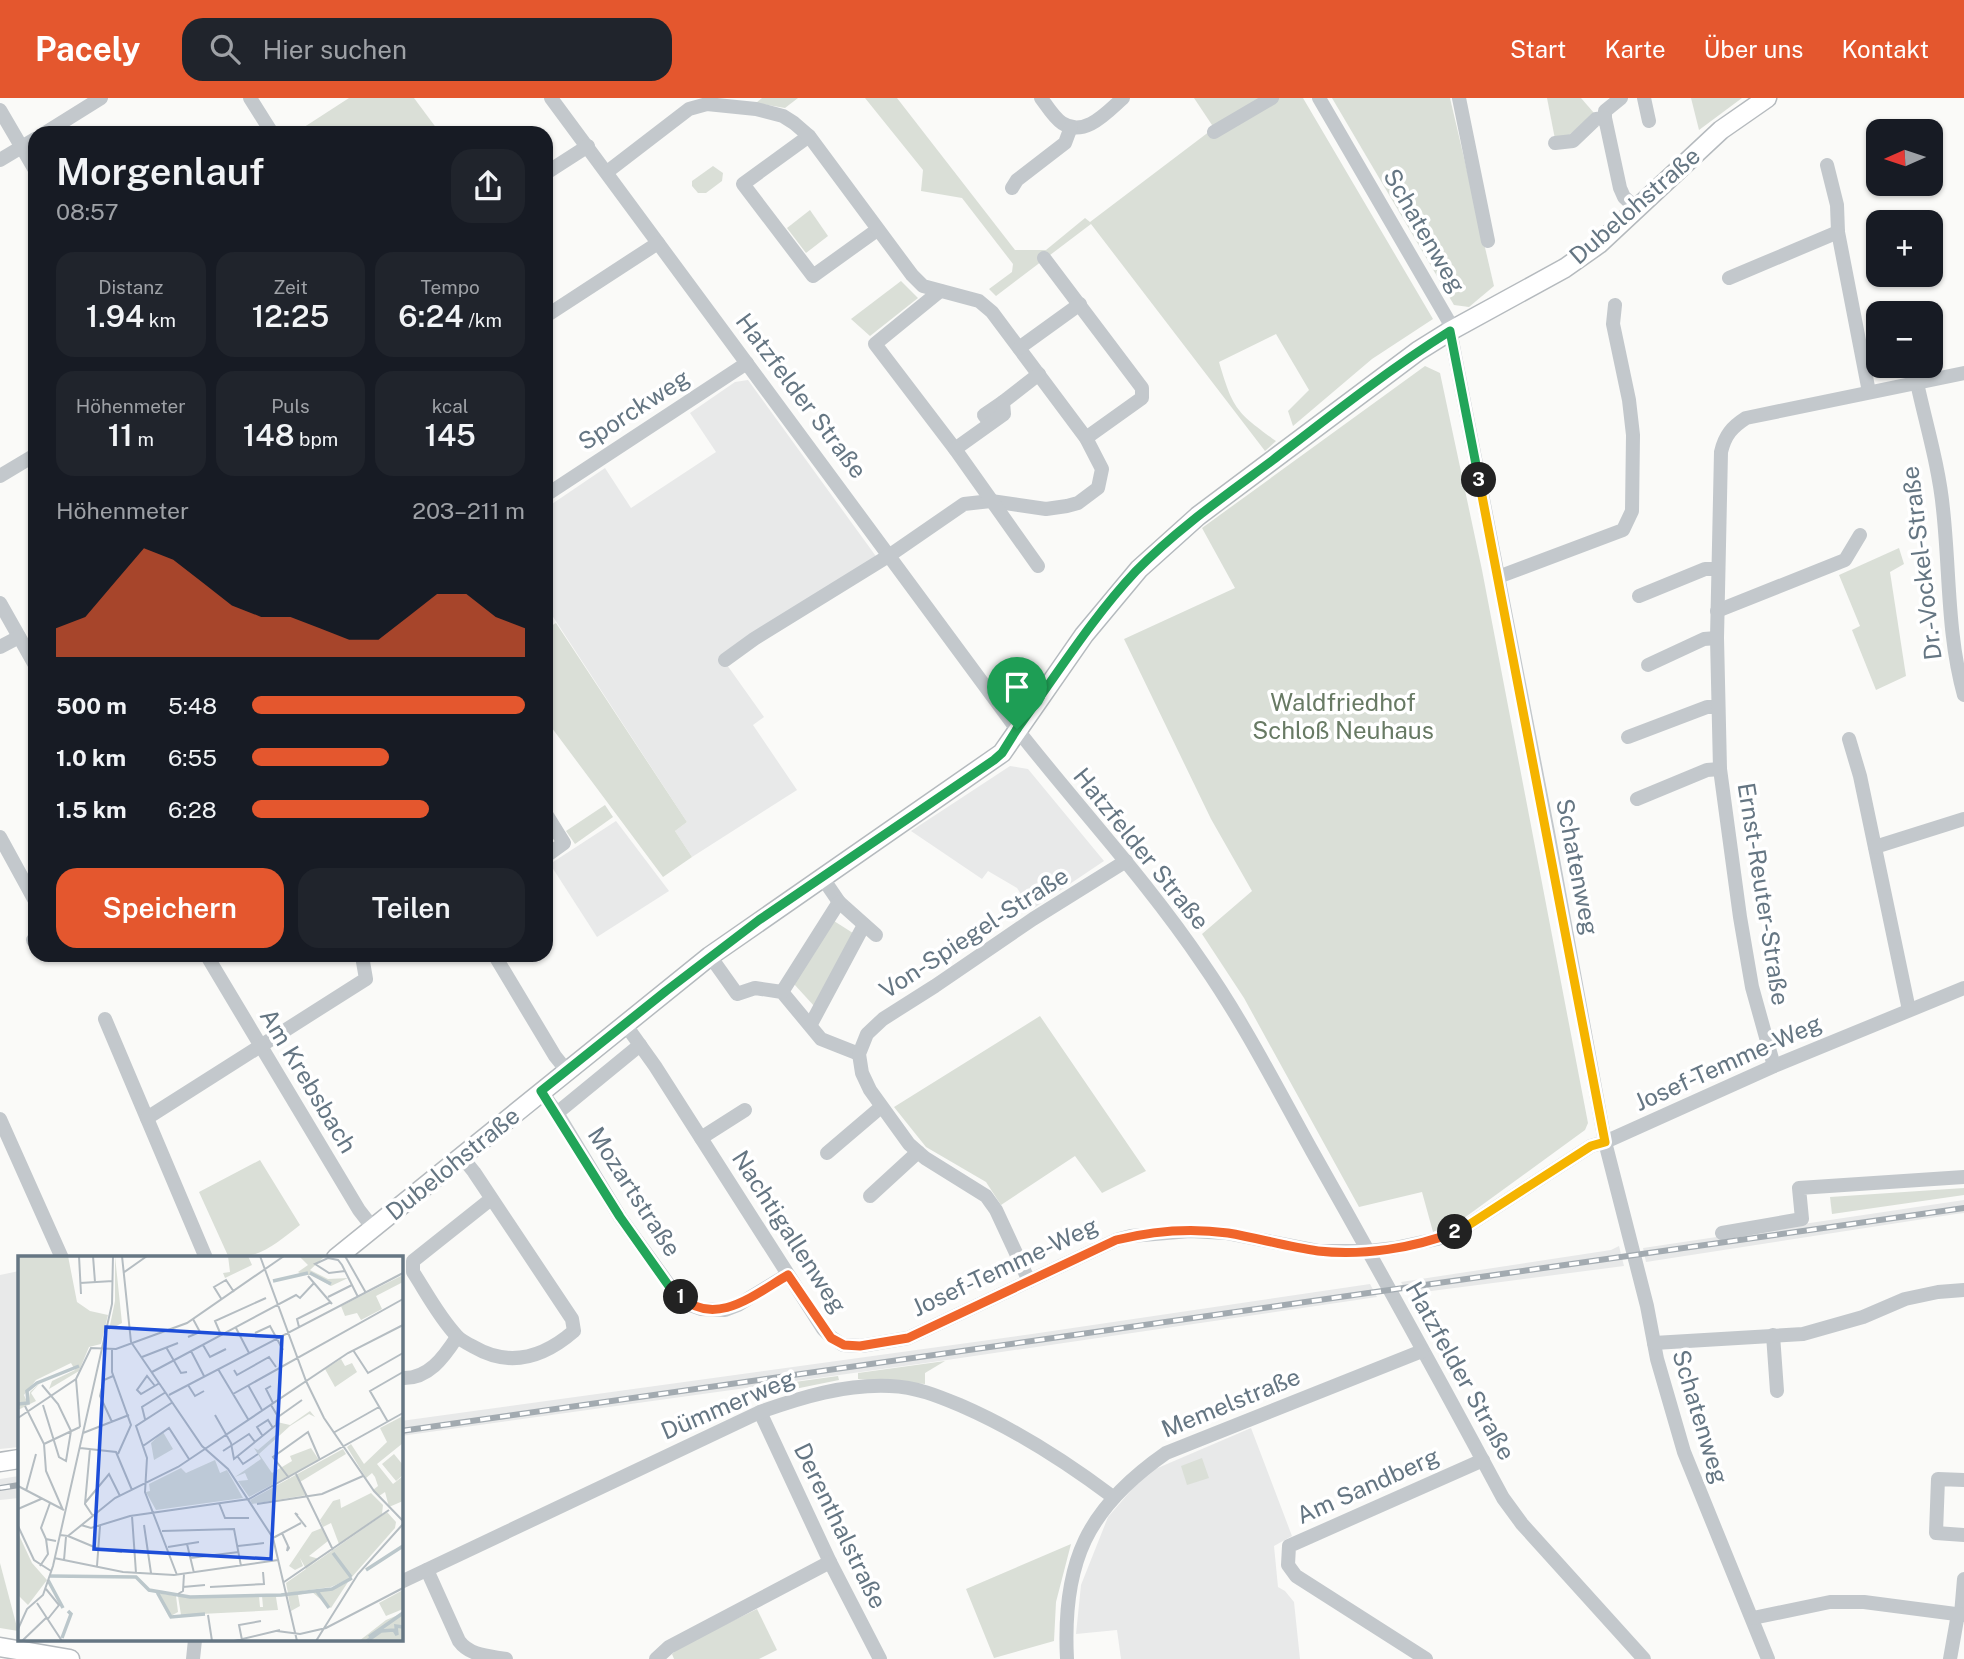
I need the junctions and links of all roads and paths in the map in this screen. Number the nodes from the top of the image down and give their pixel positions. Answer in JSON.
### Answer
{"nodes":[{"id":1,"x":101,"y":98,"type":"edge"},
{"id":2,"x":250,"y":98,"type":"edge"},
{"id":3,"x":551,"y":98,"type":"edge"},
{"id":4,"x":1041,"y":98,"type":"edge"},
{"id":5,"x":1123,"y":98,"type":"edge"},
{"id":6,"x":1272,"y":98,"type":"edge"},
{"id":7,"x":1319,"y":98,"type":"edge"},
{"id":8,"x":1459,"y":98,"type":"edge"},
{"id":9,"x":1621,"y":98,"type":"edge"},
{"id":10,"x":1644,"y":98,"type":"edge"},
{"id":11,"x":1767,"y":98,"type":"edge"},
{"id":12,"x":705,"y":101,"type":"edge"},
{"id":13,"x":0,"y":110,"type":"edge"},
{"id":14,"x":1605,"y":118,"type":"junction"},
{"id":15,"x":1649,"y":121,"type":"dead end"},
{"id":16,"x":56,"y":126,"type":"edge"},
{"id":17,"x":268,"y":126,"type":"edge"},
{"id":18,"x":1071,"y":127,"type":"junction"},
{"id":19,"x":1214,"y":132,"type":"dead end"},
{"id":20,"x":809,"y":136,"type":"junction"},
{"id":21,"x":1555,"y":143,"type":"dead end"},
{"id":22,"x":28,"y":144,"type":"edge"},
{"id":23,"x":588,"y":146,"type":"junction"},
{"id":24,"x":21,"y":148,"type":"junction"},
{"id":25,"x":28,"y":159,"type":"edge"},
{"id":26,"x":0,"y":160,"type":"edge"},
{"id":27,"x":1826,"y":165,"type":"dead end"},
{"id":28,"x":553,"y":168,"type":"edge"},
{"id":29,"x":607,"y":172,"type":"junction"},
{"id":30,"x":1012,"y":188,"type":"dead end"},
{"id":31,"x":1638,"y":210,"type":"junction"},
{"id":32,"x":877,"y":230,"type":"junction"},
{"id":33,"x":1838,"y":232,"type":"junction"},
{"id":34,"x":1488,"y":241,"type":"dead end"},
{"id":35,"x":658,"y":243,"type":"junction"},
{"id":36,"x":1044,"y":258,"type":"dead end"},
{"id":37,"x":1729,"y":278,"type":"dead end"},
{"id":38,"x":940,"y":291,"type":"junction"},
{"id":39,"x":1080,"y":304,"type":"junction"},
{"id":40,"x":1615,"y":305,"type":"dead end"},
{"id":41,"x":553,"y":311,"type":"edge"},
{"id":42,"x":1450,"y":331,"type":"junction"},
{"id":43,"x":1019,"y":348,"type":"junction"},
{"id":44,"x":747,"y":363,"type":"junction"},
{"id":45,"x":1964,"y":373,"type":"edge"},
{"id":46,"x":1039,"y":374,"type":"junction"},
{"id":47,"x":1917,"y":383,"type":"junction"},
{"id":48,"x":1870,"y":393,"type":"junction"},
{"id":49,"x":1086,"y":438,"type":"junction"},
{"id":50,"x":955,"y":449,"type":"junction"},
{"id":51,"x":28,"y":459,"type":"edge"},
{"id":52,"x":0,"y":476,"type":"edge"},
{"id":53,"x":553,"y":490,"type":"edge"},
{"id":54,"x":991,"y":501,"type":"junction"},
{"id":55,"x":1860,"y":535,"type":"dead end"},
{"id":56,"x":890,"y":555,"type":"junction"},
{"id":57,"x":1038,"y":566,"type":"dead end"},
{"id":58,"x":1718,"y":569,"type":"junction"},
{"id":59,"x":1498,"y":577,"type":"junction"},
{"id":60,"x":1639,"y":596,"type":"dead end"},
{"id":61,"x":0,"y":603,"type":"edge"},
{"id":62,"x":1717,"y":611,"type":"junction"},
{"id":63,"x":19,"y":637,"type":"junction"},
{"id":64,"x":1717,"y":638,"type":"junction"},
{"id":65,"x":0,"y":648,"type":"edge"},
{"id":66,"x":28,"y":653,"type":"edge"},
{"id":67,"x":725,"y":660,"type":"dead end"},
{"id":68,"x":1648,"y":665,"type":"dead end"},
{"id":69,"x":1964,"y":695,"type":"edge"},
{"id":70,"x":1718,"y":706,"type":"junction"},
{"id":71,"x":1017,"y":729,"type":"junction"},
{"id":72,"x":1628,"y":737,"type":"dead end"},
{"id":73,"x":1849,"y":739,"type":"dead end"},
{"id":74,"x":1720,"y":769,"type":"junction"},
{"id":75,"x":1637,"y":799,"type":"dead end"},
{"id":76,"x":1964,"y":818,"type":"edge"},
{"id":77,"x":553,"y":825,"type":"edge"},
{"id":78,"x":0,"y":837,"type":"edge"},
{"id":79,"x":1875,"y":847,"type":"junction"},
{"id":80,"x":553,"y":851,"type":"edge"},
{"id":81,"x":1126,"y":861,"type":"junction"},
{"id":82,"x":822,"y":877,"type":"junction"},
{"id":83,"x":28,"y":888,"type":"edge"},
{"id":84,"x":839,"y":902,"type":"junction"},
{"id":85,"x":864,"y":925,"type":"junction"},
{"id":86,"x":876,"y":935,"type":"dead end"},
{"id":87,"x":710,"y":956,"type":"junction"},
{"id":88,"x":211,"y":962,"type":"edge"},
{"id":89,"x":363,"y":962,"type":"edge"},
{"id":90,"x":499,"y":962,"type":"edge"},
{"id":91,"x":1964,"y":988,"type":"edge"},
{"id":92,"x":782,"y":992,"type":"junction"},
{"id":93,"x":1909,"y":1010,"type":"junction"},
{"id":94,"x":105,"y":1019,"type":"dead end"},
{"id":95,"x":625,"y":1024,"type":"junction"},
{"id":96,"x":811,"y":1024,"type":"junction"},
{"id":97,"x":640,"y":1045,"type":"junction"},
{"id":98,"x":260,"y":1046,"type":"junction"},
{"id":99,"x":859,"y":1054,"type":"junction"},
{"id":100,"x":1774,"y":1066,"type":"junction"},
{"id":101,"x":567,"y":1071,"type":"junction"},
{"id":102,"x":541,"y":1091,"type":"junction"},
{"id":103,"x":881,"y":1107,"type":"junction"},
{"id":104,"x":745,"y":1110,"type":"dead end"},
{"id":105,"x":557,"y":1113,"type":"junction"},
{"id":106,"x":147,"y":1118,"type":"junction"},
{"id":107,"x":0,"y":1119,"type":"edge"},
{"id":108,"x":701,"y":1138,"type":"junction"},
{"id":109,"x":1605,"y":1142,"type":"junction"},
{"id":110,"x":918,"y":1152,"type":"junction"},
{"id":111,"x":827,"y":1153,"type":"dead end"},
{"id":112,"x":461,"y":1157,"type":"junction"},
{"id":113,"x":1964,"y":1177,"type":"edge"},
{"id":114,"x":870,"y":1196,"type":"dead end"},
{"id":115,"x":491,"y":1199,"type":"junction"},
{"id":116,"x":373,"y":1228,"type":"junction"},
{"id":117,"x":1722,"y":1233,"type":"dead end"},
{"id":118,"x":1369,"y":1251,"type":"junction"},
{"id":119,"x":61,"y":1256,"type":"edge"},
{"id":120,"x":205,"y":1256,"type":"edge"},
{"id":121,"x":338,"y":1256,"type":"edge"},
{"id":122,"x":788,"y":1275,"type":"junction"},
{"id":123,"x":1029,"y":1280,"type":"junction"},
{"id":124,"x":1964,"y":1290,"type":"edge"},
{"id":125,"x":1773,"y":1335,"type":"junction"},
{"id":126,"x":457,"y":1337,"type":"junction"},
{"id":127,"x":1654,"y":1343,"type":"junction"},
{"id":128,"x":844,"y":1345,"type":"joint"},
{"id":129,"x":1422,"y":1351,"type":"junction"},
{"id":130,"x":402,"y":1378,"type":"edge"},
{"id":131,"x":1777,"y":1391,"type":"dead end"},
{"id":132,"x":760,"y":1412,"type":"junction"},
{"id":133,"x":18,"y":1459,"type":"edge"},
{"id":134,"x":1483,"y":1460,"type":"junction"},
{"id":135,"x":0,"y":1462,"type":"edge"},
{"id":136,"x":1964,"y":1480,"type":"edge"},
{"id":137,"x":1113,"y":1497,"type":"junction"},
{"id":138,"x":1964,"y":1535,"type":"edge"},
{"id":139,"x":830,"y":1562,"type":"junction"},
{"id":140,"x":427,"y":1570,"type":"junction"},
{"id":141,"x":1964,"y":1579,"type":"edge"},
{"id":142,"x":402,"y":1582,"type":"edge"},
{"id":143,"x":1961,"y":1615,"type":"edge"},
{"id":144,"x":1753,"y":1618,"type":"junction"},
{"id":145,"x":0,"y":1647,"type":"edge"},
{"id":146,"x":70,"y":1659,"type":"edge"},
{"id":147,"x":506,"y":1659,"type":"edge"},
{"id":148,"x":656,"y":1659,"type":"edge"},
{"id":149,"x":880,"y":1659,"type":"edge"},
{"id":150,"x":1067,"y":1659,"type":"edge"},
{"id":151,"x":1426,"y":1659,"type":"edge"},
{"id":152,"x":1644,"y":1659,"type":"edge"},
{"id":153,"x":1768,"y":1659,"type":"edge"},
{"id":154,"x":1950,"y":1659,"type":"edge"}],
"edges":[{"from":1,"to":16,"type":"street"},
{"from":2,"to":17,"type":"street"},
{"from":3,"to":23,"type":"street","name":"Hatzfelder Straße"},
{"from":4,"to":18,"type":"street"},
{"from":5,"to":18,"type":"street"},
{"from":6,"to":19,"type":"street"},
{"from":7,"to":42,"type":"street","name":"Schatenweg"},
{"from":8,"to":34,"type":"street"},
{"from":9,"to":14,"type":"street"},
{"from":10,"to":15,"type":"street"},
{"from":11,"to":31,"type":"main road","name":"Dubelohstraße"},
{"from":12,"to":20,"type":"street"},
{"from":12,"to":29,"type":"street"},
{"from":13,"to":24,"type":"street"},
{"from":14,"to":21,"type":"street"},
{"from":14,"to":31,"type":"street"},
{"from":18,"to":30,"type":"street"},
{"from":20,"to":32,"type":"street"},
{"from":20,"to":32,"type":"street"},
{"from":22,"to":24,"type":"street"},
{"from":23,"to":28,"type":"street"},
{"from":23,"to":29,"type":"street","name":"Hatzfelder Straße"},
{"from":24,"to":25,"type":"street"},
{"from":24,"to":26,"type":"street"},
{"from":27,"to":33,"type":"street"},
{"from":29,"to":35,"type":"street","name":"Hatzfelder Straße"},
{"from":31,"to":42,"type":"main road","name":"Dubelohstraße"},
{"from":32,"to":38,"type":"street"},
{"from":33,"to":37,"type":"street"},
{"from":33,"to":48,"type":"street"},
{"from":35,"to":41,"type":"street"},
{"from":35,"to":44,"type":"street","name":"Hatzfelder Straße"},
{"from":36,"to":39,"type":"street"},
{"from":38,"to":43,"type":"street"},
{"from":38,"to":50,"type":"street"},
{"from":39,"to":43,"type":"street"},
{"from":39,"to":49,"type":"street"},
{"from":40,"to":59,"type":"street"},
{"from":42,"to":59,"type":"street","name":"Schatenweg"},
{"from":42,"to":71,"type":"main road","name":"Dubelohstraße"},
{"from":43,"to":46,"type":"street"},
{"from":44,"to":53,"type":"street","name":"Sporckweg"},
{"from":44,"to":56,"type":"street","name":"Hatzfelder Straße"},
{"from":45,"to":47,"type":"street","name":"Ernst-Reuter-Straße"},
{"from":46,"to":49,"type":"street"},
{"from":46,"to":50,"type":"street"},
{"from":47,"to":48,"type":"street","name":"Ernst-Reuter-Straße"},
{"from":47,"to":69,"type":"street","name":"Dr.-Vockel-Straße"},
{"from":48,"to":58,"type":"street","name":"Ernst-Reuter-Straße"},
{"from":49,"to":54,"type":"street"},
{"from":50,"to":54,"type":"street"},
{"from":51,"to":52,"type":"street"},
{"from":54,"to":56,"type":"street"},
{"from":54,"to":57,"type":"street"},
{"from":55,"to":62,"type":"street"},
{"from":56,"to":67,"type":"street"},
{"from":56,"to":71,"type":"street","name":"Hatzfelder Straße"},
{"from":58,"to":60,"type":"street"},
{"from":58,"to":62,"type":"street","name":"Ernst-Reuter-Straße"},
{"from":59,"to":109,"type":"street","name":"Schatenweg"},
{"from":61,"to":63,"type":"street"},
{"from":62,"to":64,"type":"street","name":"Ernst-Reuter-Straße"},
{"from":63,"to":65,"type":"street"},
{"from":63,"to":66,"type":"street"},
{"from":64,"to":68,"type":"street"},
{"from":64,"to":70,"type":"street","name":"Ernst-Reuter-Straße"},
{"from":70,"to":72,"type":"street"},
{"from":70,"to":74,"type":"street","name":"Ernst-Reuter-Straße"},
{"from":71,"to":81,"type":"street","name":"Hatzfelder Straße"},
{"from":71,"to":82,"type":"main road","name":"Dubelohstraße"},
{"from":73,"to":79,"type":"street"},
{"from":74,"to":75,"type":"street","name":"Ernst-Reuter-Straße"},
{"from":74,"to":100,"type":"street","name":"Ernst-Reuter-Straße"},
{"from":76,"to":79,"type":"street"},
{"from":77,"to":80,"type":"street"},
{"from":78,"to":83,"type":"street"},
{"from":79,"to":93,"type":"street"},
{"from":81,"to":99,"type":"street","name":"Von-Spiegel-Straße"},
{"from":81,"to":118,"type":"street","name":"Hatzfelder Straße"},
{"from":82,"to":84,"type":"street"},
{"from":82,"to":87,"type":"main road","name":"Dubelohstraße"},
{"from":84,"to":85,"type":"street"},
{"from":84,"to":92,"type":"street"},
{"from":85,"to":86,"type":"street"},
{"from":85,"to":96,"type":"street","name":"Von-Spiegel-Straße"},
{"from":87,"to":92,"type":"street"},
{"from":87,"to":95,"type":"main road","name":"Dubelohstraße"},
{"from":88,"to":98,"type":"street","name":"Am Krebsbach"},
{"from":89,"to":98,"type":"street"},
{"from":90,"to":101,"type":"street"},
{"from":91,"to":93,"type":"street","name":"Josef-Temme-Weg"},
{"from":92,"to":96,"type":"street"},
{"from":93,"to":100,"type":"street","name":"Josef-Temme-Weg"},
{"from":94,"to":106,"type":"street"},
{"from":95,"to":97,"type":"street","name":"Nachtigallenweg"},
{"from":95,"to":101,"type":"main road","name":"Dubelohstraße"},
{"from":96,"to":99,"type":"street"},
{"from":97,"to":105,"type":"street","name":"Mozartstraße"},
{"from":97,"to":108,"type":"street","name":"Nachtigallenweg"},
{"from":98,"to":106,"type":"street"},
{"from":98,"to":116,"type":"street","name":"Am Krebsbach"},
{"from":99,"to":103,"type":"street"},
{"from":100,"to":109,"type":"street","name":"Josef-Temme-Weg"},
{"from":101,"to":102,"type":"main road","name":"Dubelohstraße"},
{"from":102,"to":105,"type":"street","name":"Mozartstraße"},
{"from":102,"to":112,"type":"main road","name":"Dubelohstraße"},
{"from":103,"to":110,"type":"street"},
{"from":103,"to":111,"type":"street"},
{"from":104,"to":108,"type":"street","name":"Nachtigallenweg"},
{"from":105,"to":122,"type":"street","name":"Mozartstraße"},
{"from":106,"to":120,"type":"street"},
{"from":107,"to":119,"type":"street"},
{"from":108,"to":122,"type":"street","name":"Nachtigallenweg"},
{"from":109,"to":118,"type":"street","name":"Josef-Temme-Weg"},
{"from":109,"to":127,"type":"street","name":"Schatenweg"},
{"from":110,"to":114,"type":"street"},
{"from":110,"to":123,"type":"street"},
{"from":112,"to":115,"type":"street"},
{"from":112,"to":116,"type":"main road","name":"Dubelohstraße"},
{"from":113,"to":117,"type":"street"},
{"from":115,"to":126,"type":"street"},
{"from":115,"to":126,"type":"street"},
{"from":116,"to":121,"type":"main road","name":"Dubelohstraße"},
{"from":118,"to":123,"type":"street","name":"Josef-Temme-Weg"},
{"from":118,"to":129,"type":"street","name":"Hatzfelder Straße"},
{"from":122,"to":128,"type":"street","name":"Nachtigallenweg"},
{"from":123,"to":128,"type":"street","name":"Josef-Temme-Weg"},
{"from":124,"to":125,"type":"street"},
{"from":125,"to":127,"type":"street"},
{"from":125,"to":131,"type":"street"},
{"from":126,"to":130,"type":"street"},
{"from":127,"to":144,"type":"street","name":"Schatenweg"},
{"from":129,"to":134,"type":"street","name":"Hatzfelder Straße"},
{"from":129,"to":137,"type":"street","name":"Memelstraße"},
{"from":132,"to":137,"type":"street","name":"Dümmerweg"},
{"from":132,"to":139,"type":"street","name":"Derenthalstraße"},
{"from":132,"to":140,"type":"street","name":"Dümmerweg"},
{"from":133,"to":135,"type":"main road"},
{"from":134,"to":151,"type":"street","name":"Am Sandberg"},
{"from":134,"to":152,"type":"street","name":"Hatzfelder Straße"},
{"from":136,"to":138,"type":"street"},
{"from":137,"to":150,"type":"street","name":"Memelstraße"},
{"from":139,"to":148,"type":"street"},
{"from":139,"to":149,"type":"street","name":"Derenthalstraße"},
{"from":140,"to":142,"type":"street","name":"Dümmerweg"},
{"from":140,"to":147,"type":"street"},
{"from":141,"to":143,"type":"street"},
{"from":143,"to":144,"type":"street"},
{"from":143,"to":154,"type":"street"},
{"from":144,"to":153,"type":"street","name":"Schatenweg"},
{"from":145,"to":146,"type":"main road"}]}
